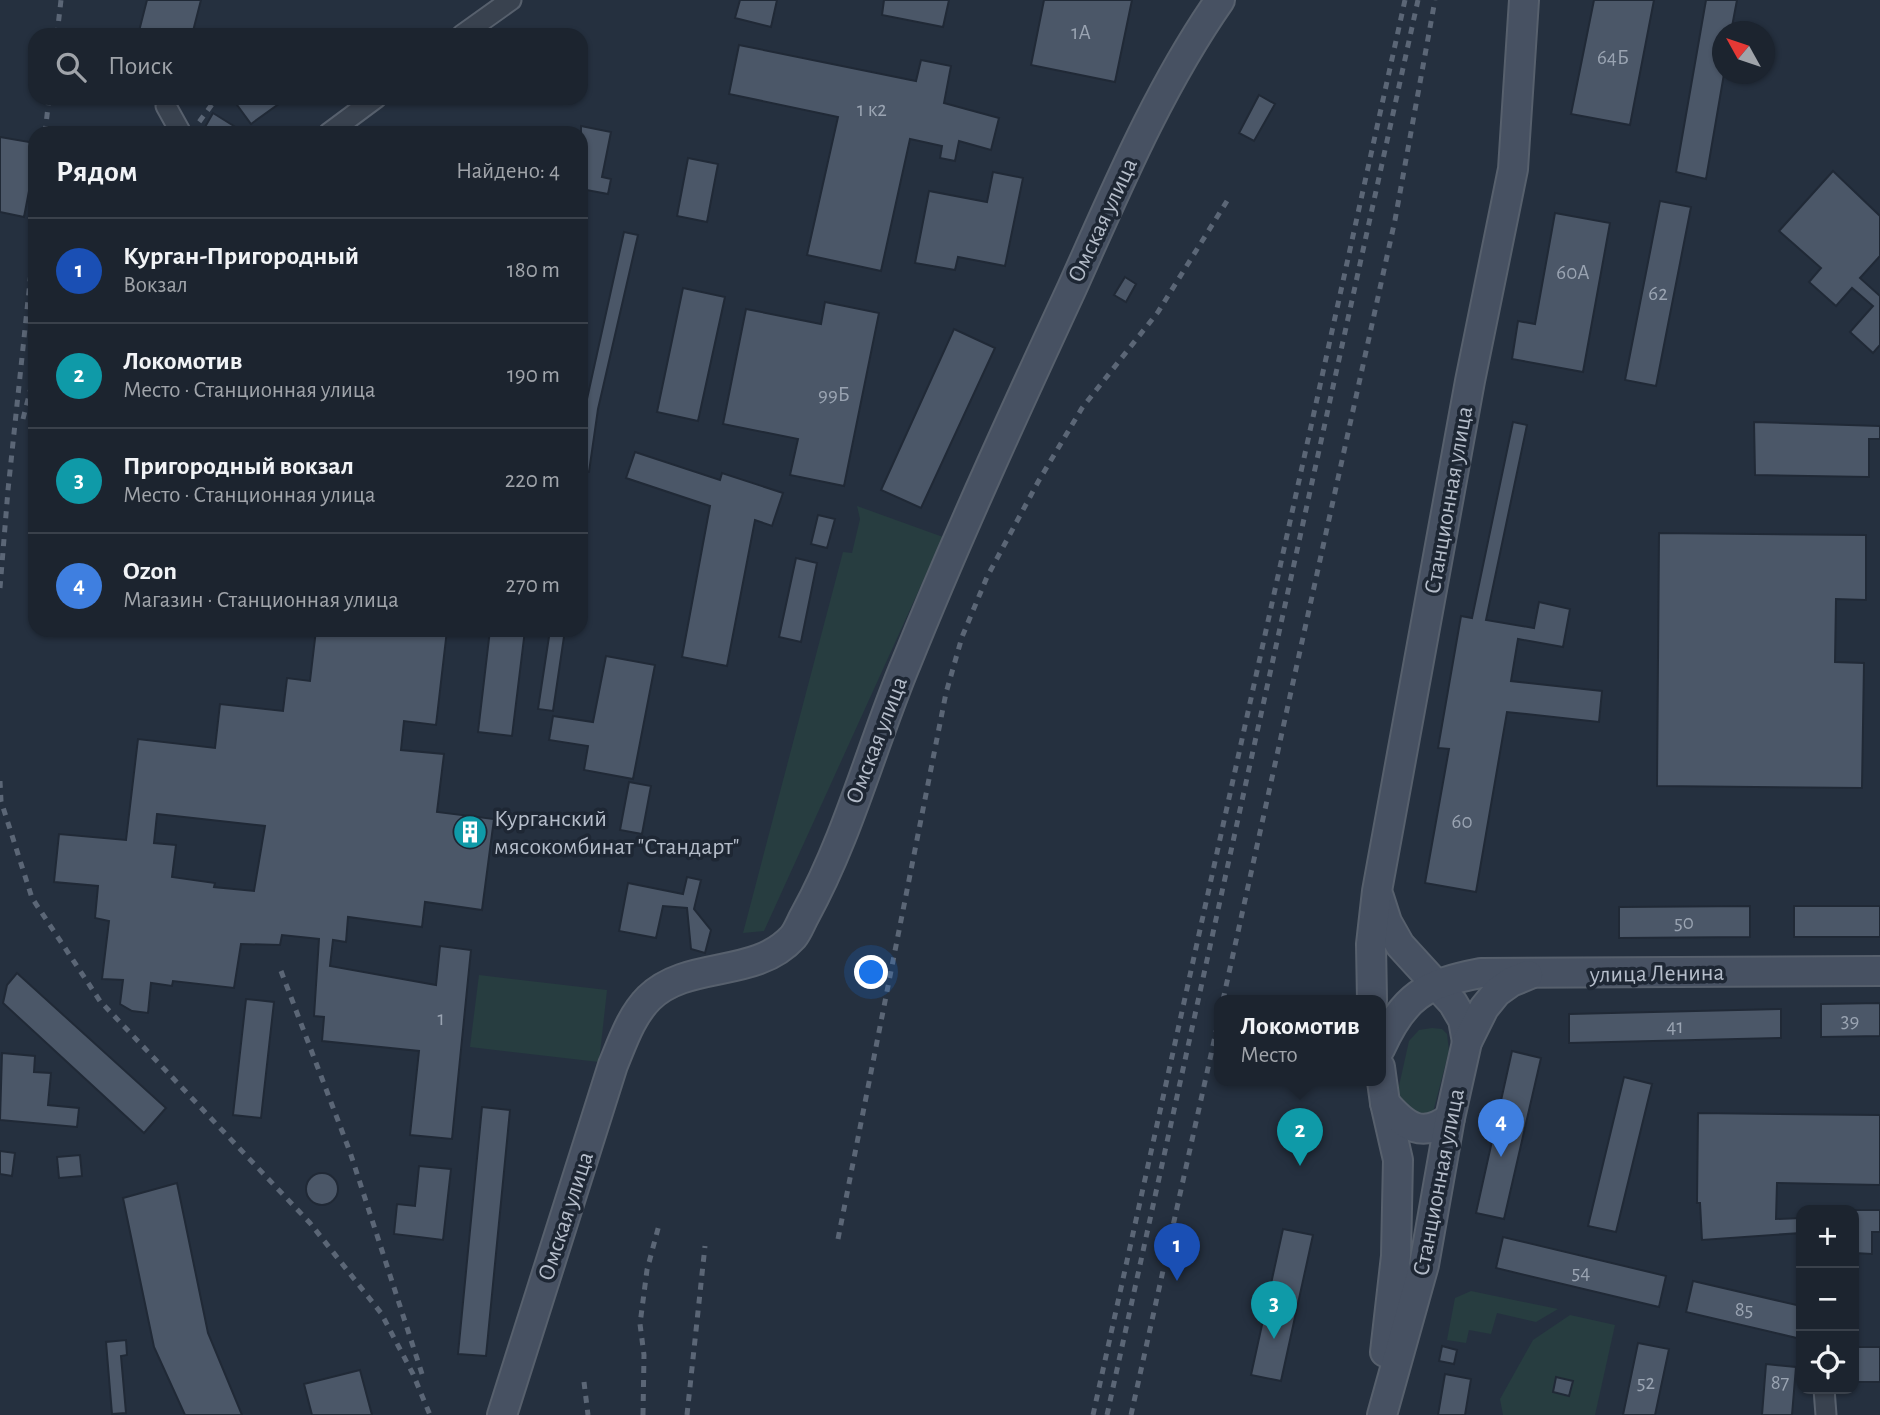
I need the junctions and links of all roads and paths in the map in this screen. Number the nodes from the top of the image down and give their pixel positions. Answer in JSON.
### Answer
{"nodes":[{"id":1,"x":511,"y":0,"type":"edge"},
{"id":2,"x":1220,"y":0,"type":"edge"},
{"id":3,"x":1524,"y":0,"type":"edge"},
{"id":4,"x":473,"y":28,"type":"edge"},
{"id":5,"x":367,"y":105,"type":"edge"},
{"id":6,"x":166,"y":106,"type":"dead end"},
{"id":7,"x":177,"y":126,"type":"edge"},
{"id":8,"x":338,"y":126,"type":"edge"},
{"id":9,"x":1377,"y":891,"type":"junction"},
{"id":10,"x":1880,"y":971,"type":"edge"},
{"id":11,"x":1531,"y":974,"type":"junction"},
{"id":12,"x":1436,"y":984,"type":"junction"},
{"id":13,"x":1372,"y":995,"type":"edge"},
{"id":14,"x":1386,"y":1037,"type":"edge"},
{"id":15,"x":1467,"y":1042,"type":"junction"},
{"id":16,"x":1383,"y":1086,"type":"edge"},
{"id":17,"x":1385,"y":1103,"type":"junction"},
{"id":18,"x":1450,"y":1118,"type":"junction"},
{"id":19,"x":1824,"y":1394,"type":"edge"},
{"id":20,"x":502,"y":1415,"type":"edge"},
{"id":21,"x":1380,"y":1415,"type":"edge"},
{"id":22,"x":1826,"y":1415,"type":"edge"}],
"edges":[{"from":1,"to":4,"type":"street"},
{"from":2,"to":20,"type":"main road","name":"Омская улица"},
{"from":3,"to":9,"type":"main road","name":"Станционная улица"},
{"from":5,"to":8,"type":"street"},
{"from":6,"to":7,"type":"street"},
{"from":9,"to":12,"type":"main road"},
{"from":9,"to":13,"type":"main road","name":"Станционная улица"},
{"from":10,"to":11,"type":"main road","name":"улица Ленина"},
{"from":11,"to":12,"type":"main road","name":"улица Ленина"},
{"from":11,"to":15,"type":"main road","name":"Станционная улица"},
{"from":12,"to":14,"type":"main road","name":"улица Ленина"},
{"from":12,"to":15,"type":"main road"},
{"from":15,"to":18,"type":"main road","name":"Станционная улица"},
{"from":16,"to":17,"type":"main road","name":"Станционная улица"},
{"from":17,"to":18,"type":"main road"},
{"from":17,"to":21,"type":"main road","name":"Станционная улица"},
{"from":18,"to":21,"type":"main road","name":"Станционная улица"},
{"from":19,"to":22,"type":"street"}]}
